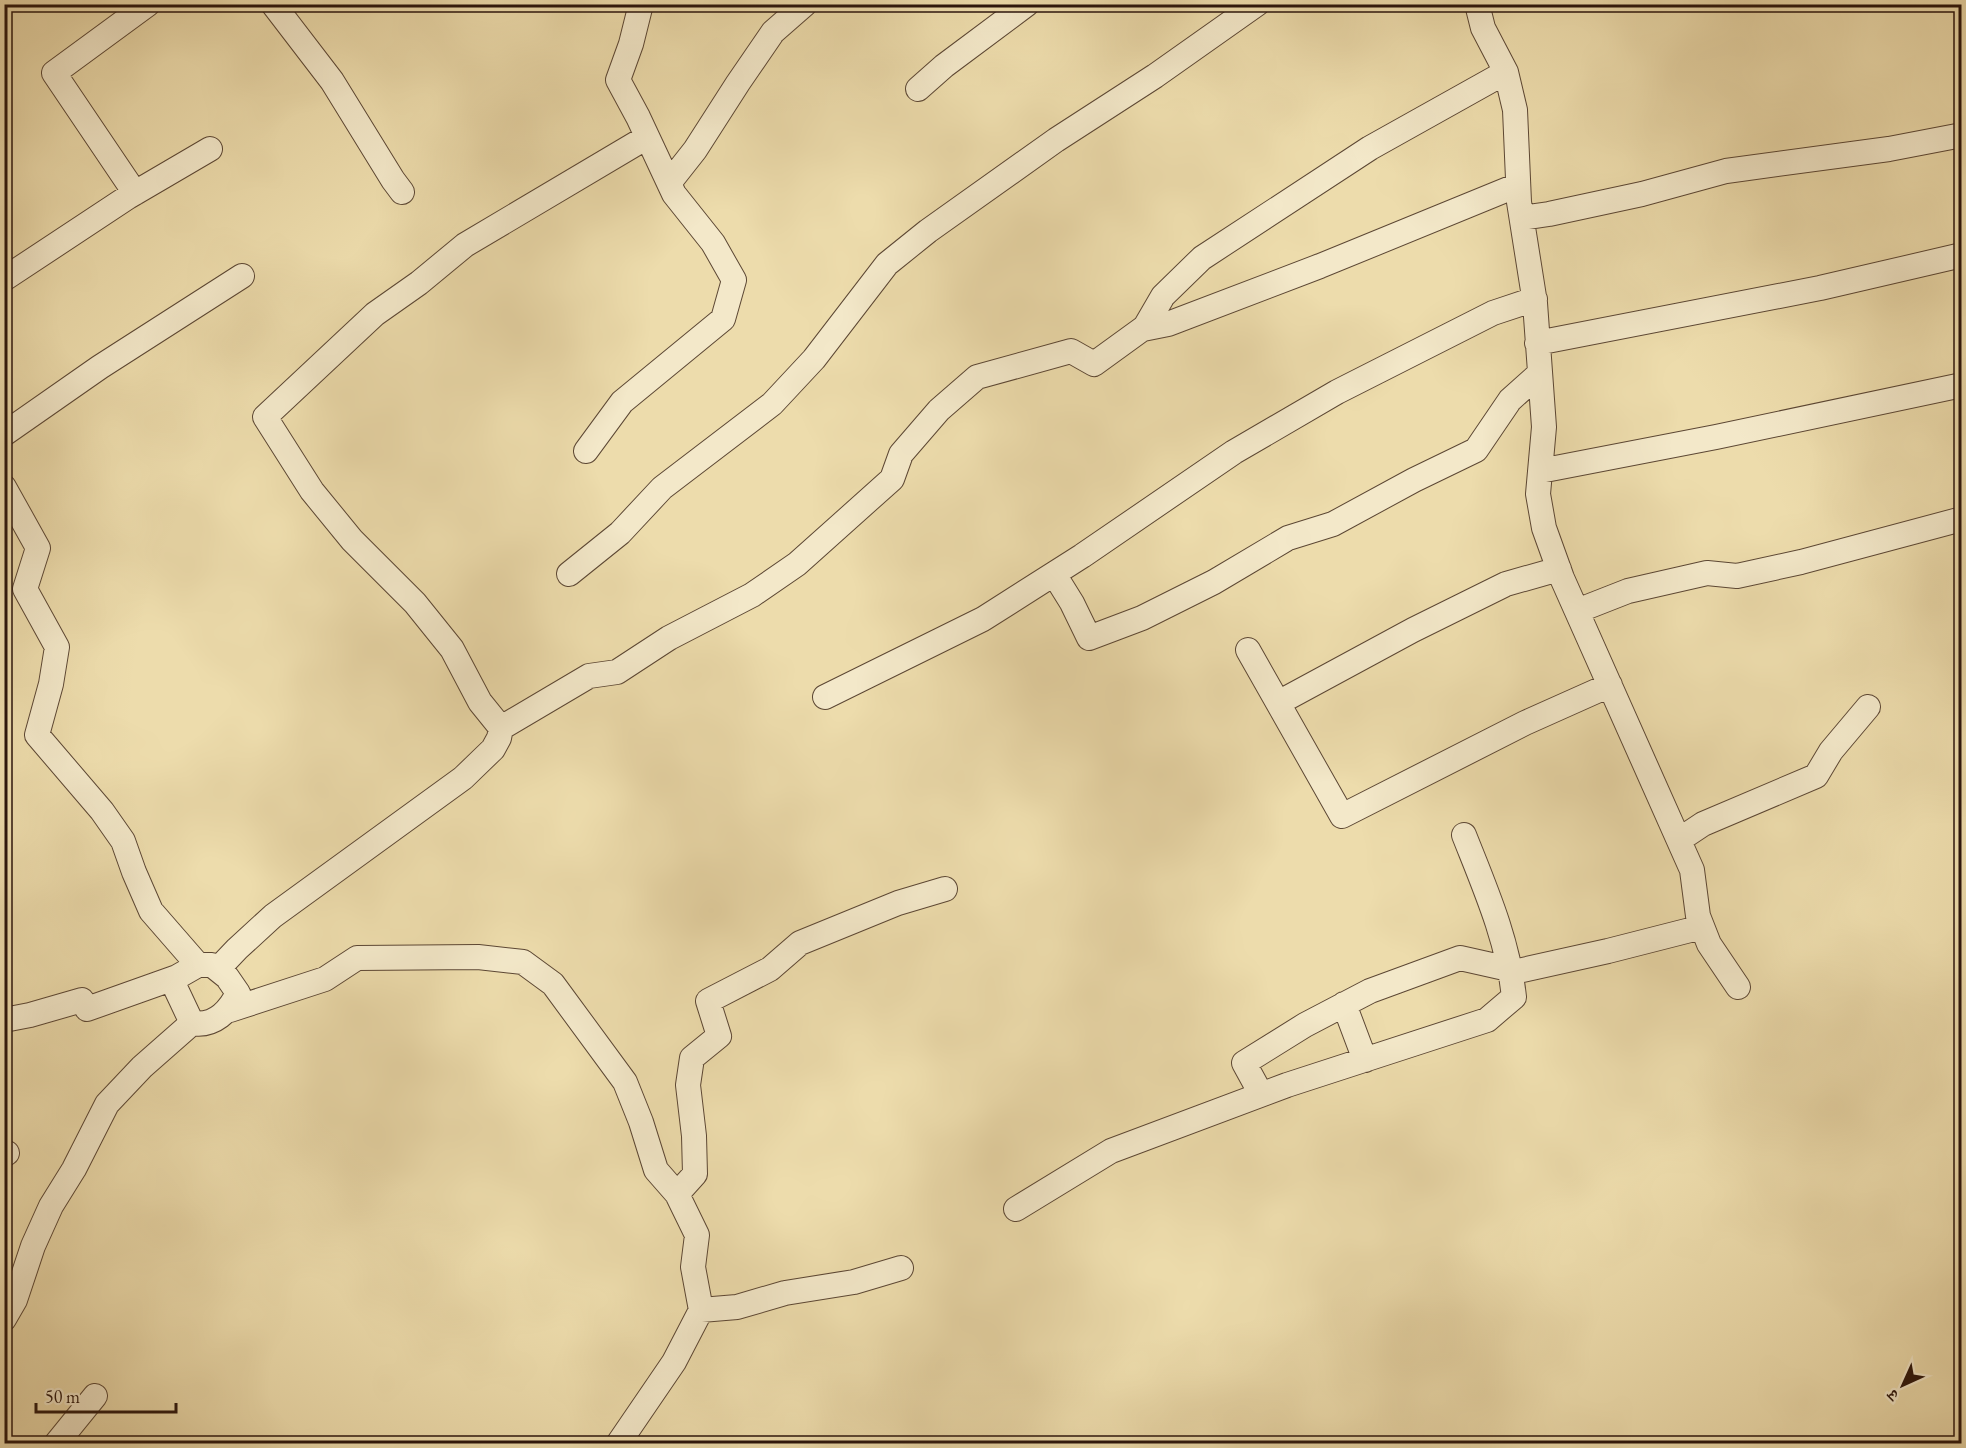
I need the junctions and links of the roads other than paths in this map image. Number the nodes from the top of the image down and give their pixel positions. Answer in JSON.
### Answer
{"nodes":[{"id":1,"x":148,"y":4,"type":"edge"},
{"id":2,"x":273,"y":4,"type":"edge"},
{"id":3,"x":642,"y":4,"type":"edge"},
{"id":4,"x":805,"y":4,"type":"edge"},
{"id":5,"x":1027,"y":4,"type":"edge"},
{"id":6,"x":1257,"y":4,"type":"edge"},
{"id":7,"x":1477,"y":4,"type":"edge"},
{"id":8,"x":1506,"y":72,"type":"junction"},
{"id":9,"x":918,"y":89,"type":"dead end"},
{"id":10,"x":1962,"y":135,"type":"edge"},
{"id":11,"x":646,"y":137,"type":"junction"},
{"id":12,"x":210,"y":149,"type":"dead end"},
{"id":13,"x":669,"y":183,"type":"junction"},
{"id":14,"x":1518,"y":185,"type":"junction"},
{"id":15,"x":402,"y":192,"type":"dead end"},
{"id":16,"x":135,"y":193,"type":"junction"},
{"id":17,"x":1522,"y":218,"type":"junction"},
{"id":18,"x":1962,"y":255,"type":"edge"},
{"id":19,"x":242,"y":276,"type":"dead end"},
{"id":20,"x":4,"y":279,"type":"edge"},
{"id":21,"x":1535,"y":299,"type":"junction"},
{"id":22,"x":1143,"y":329,"type":"junction"},
{"id":23,"x":1537,"y":343,"type":"junction"},
{"id":24,"x":1539,"y":374,"type":"junction"},
{"id":25,"x":1962,"y":385,"type":"edge"},
{"id":26,"x":4,"y":434,"type":"edge"},
{"id":27,"x":586,"y":451,"type":"dead end"},
{"id":28,"x":1540,"y":471,"type":"junction"},
{"id":29,"x":4,"y":487,"type":"edge"},
{"id":30,"x":1962,"y":519,"type":"edge"},
{"id":31,"x":1559,"y":569,"type":"junction"},
{"id":32,"x":569,"y":574,"type":"dead end"},
{"id":33,"x":1054,"y":574,"type":"junction"},
{"id":34,"x":1577,"y":610,"type":"junction"},
{"id":35,"x":1248,"y":650,"type":"dead end"},
{"id":36,"x":1610,"y":685,"type":"junction"},
{"id":37,"x":825,"y":697,"type":"dead end"},
{"id":38,"x":1278,"y":703,"type":"junction"},
{"id":39,"x":1868,"y":707,"type":"dead end"},
{"id":40,"x":501,"y":728,"type":"junction"},
{"id":41,"x":1464,"y":835,"type":"dead end"},
{"id":42,"x":1679,"y":840,"type":"junction"},
{"id":43,"x":945,"y":889,"type":"dead end"},
{"id":44,"x":1702,"y":927,"type":"junction"},
{"id":45,"x":208,"y":967,"type":"junction"},
{"id":46,"x":1511,"y":970,"type":"junction"},
{"id":47,"x":177,"y":977,"type":"junction"},
{"id":48,"x":1738,"y":987,"type":"dead end"},
{"id":49,"x":1344,"y":1004,"type":"junction"},
{"id":50,"x":230,"y":1010,"type":"junction"},
{"id":51,"x":4,"y":1020,"type":"edge"},
{"id":52,"x":192,"y":1023,"type":"junction"},
{"id":53,"x":1365,"y":1060,"type":"junction"},
{"id":54,"x":1262,"y":1094,"type":"junction"},
{"id":55,"x":677,"y":1194,"type":"junction"},
{"id":56,"x":1016,"y":1209,"type":"dead end"},
{"id":57,"x":901,"y":1268,"type":"dead end"},
{"id":58,"x":701,"y":1310,"type":"junction"},
{"id":59,"x":4,"y":1319,"type":"edge"},
{"id":60,"x":95,"y":1396,"type":"dead end"},
{"id":61,"x":56,"y":1443,"type":"edge"},
{"id":62,"x":618,"y":1443,"type":"edge"}],
"edges":[{"from":1,"to":16,"type":"street"},
{"from":2,"to":15,"type":"street"},
{"from":3,"to":11,"type":"street"},
{"from":4,"to":13,"type":"street"},
{"from":5,"to":9,"type":"street"},
{"from":6,"to":32,"type":"street"},
{"from":7,"to":8,"type":"street"},
{"from":8,"to":14,"type":"street"},
{"from":8,"to":22,"type":"street"},
{"from":10,"to":17,"type":"street"},
{"from":11,"to":13,"type":"street"},
{"from":11,"to":40,"type":"street"},
{"from":12,"to":16,"type":"street"},
{"from":13,"to":27,"type":"street"},
{"from":14,"to":17,"type":"street"},
{"from":14,"to":22,"type":"street"},
{"from":16,"to":20,"type":"street"},
{"from":17,"to":21,"type":"street"},
{"from":18,"to":23,"type":"street"},
{"from":19,"to":26,"type":"street"},
{"from":21,"to":23,"type":"street"},
{"from":21,"to":33,"type":"street"},
{"from":22,"to":40,"type":"street"},
{"from":23,"to":24,"type":"street"},
{"from":24,"to":28,"type":"street"},
{"from":24,"to":33,"type":"street"},
{"from":25,"to":28,"type":"street"},
{"from":28,"to":31,"type":"street"},
{"from":29,"to":45,"type":"street"},
{"from":30,"to":34,"type":"street"},
{"from":31,"to":34,"type":"street"},
{"from":31,"to":38,"type":"street"},
{"from":33,"to":37,"type":"street"},
{"from":34,"to":36,"type":"street"},
{"from":35,"to":38,"type":"street"},
{"from":36,"to":38,"type":"street"},
{"from":36,"to":42,"type":"street"},
{"from":39,"to":42,"type":"street"},
{"from":40,"to":45,"type":"street"},
{"from":41,"to":46,"type":"street"},
{"from":42,"to":44,"type":"street"},
{"from":43,"to":55,"type":"street"},
{"from":44,"to":46,"type":"street"},
{"from":44,"to":48,"type":"street"},
{"from":45,"to":47,"type":"street"},
{"from":45,"to":50,"type":"street"},
{"from":46,"to":49,"type":"street"},
{"from":46,"to":53,"type":"street"},
{"from":47,"to":51,"type":"street"},
{"from":47,"to":52,"type":"street"},
{"from":49,"to":53,"type":"street"},
{"from":49,"to":54,"type":"street"},
{"from":50,"to":52,"type":"street"},
{"from":50,"to":55,"type":"street"},
{"from":52,"to":59,"type":"street"},
{"from":53,"to":54,"type":"street"},
{"from":54,"to":56,"type":"street"},
{"from":55,"to":58,"type":"street"},
{"from":57,"to":58,"type":"street"},
{"from":58,"to":62,"type":"street"},
{"from":60,"to":61,"type":"street"}]}
